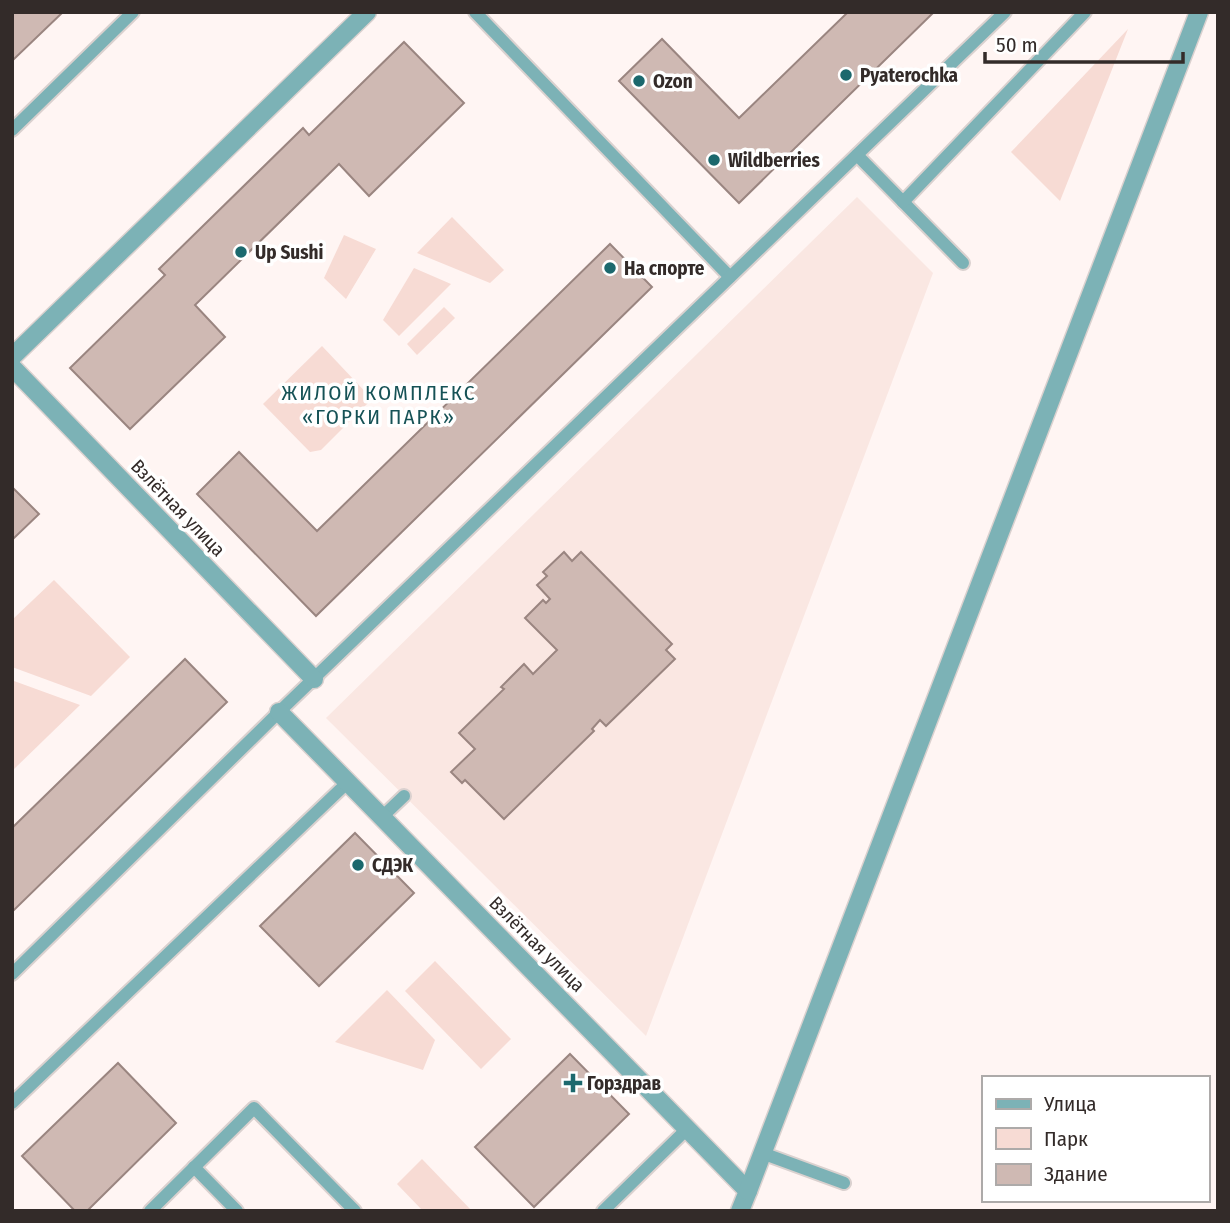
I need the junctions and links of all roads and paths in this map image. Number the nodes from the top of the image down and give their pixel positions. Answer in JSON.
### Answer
{"nodes":[{"id":1,"x":133,"y":12,"type":"edge"},
{"id":2,"x":366,"y":12,"type":"edge"},
{"id":3,"x":475,"y":12,"type":"edge"},
{"id":4,"x":1005,"y":12,"type":"edge"},
{"id":5,"x":1086,"y":12,"type":"edge"},
{"id":6,"x":1199,"y":12,"type":"edge"},
{"id":7,"x":12,"y":130,"type":"edge"},
{"id":8,"x":857,"y":155,"type":"junction"},
{"id":9,"x":903,"y":202,"type":"junction"},
{"id":10,"x":963,"y":263,"type":"dead end"},
{"id":11,"x":730,"y":277,"type":"junction"},
{"id":12,"x":12,"y":357,"type":"edge"},
{"id":13,"x":12,"y":367,"type":"edge"},
{"id":14,"x":314,"y":679,"type":"junction"},
{"id":15,"x":279,"y":712,"type":"junction"},
{"id":16,"x":348,"y":782,"type":"junction"},
{"id":17,"x":404,"y":796,"type":"dead end"},
{"id":18,"x":383,"y":817,"type":"junction"},
{"id":19,"x":12,"y":974,"type":"edge"},
{"id":20,"x":12,"y":1103,"type":"edge"},
{"id":21,"x":687,"y":1129,"type":"junction"},
{"id":22,"x":762,"y":1153,"type":"junction"},
{"id":23,"x":194,"y":1167,"type":"junction"},
{"id":24,"x":844,"y":1183,"type":"dead end"},
{"id":25,"x":748,"y":1191,"type":"junction"},
{"id":26,"x":150,"y":1211,"type":"edge"},
{"id":27,"x":237,"y":1211,"type":"edge"},
{"id":28,"x":355,"y":1211,"type":"edge"},
{"id":29,"x":603,"y":1211,"type":"edge"},
{"id":30,"x":740,"y":1211,"type":"edge"}],
"edges":[{"from":1,"to":7,"type":"lane"},
{"from":2,"to":12,"type":"street"},
{"from":3,"to":11,"type":"lane"},
{"from":4,"to":8,"type":"lane"},
{"from":5,"to":9,"type":"lane"},
{"from":6,"to":22,"type":"street"},
{"from":8,"to":9,"type":"lane"},
{"from":8,"to":11,"type":"lane"},
{"from":9,"to":10,"type":"lane"},
{"from":11,"to":14,"type":"lane"},
{"from":13,"to":14,"type":"street","name":"Взлётная улица"},
{"from":14,"to":15,"type":"lane"},
{"from":15,"to":16,"type":"street","name":"Взлётная улица"},
{"from":15,"to":19,"type":"lane"},
{"from":16,"to":18,"type":"street","name":"Взлётная улица"},
{"from":16,"to":20,"type":"lane"},
{"from":17,"to":18,"type":"lane"},
{"from":18,"to":21,"type":"street","name":"Взлётная улица"},
{"from":21,"to":25,"type":"street","name":"Взлётная улица"},
{"from":21,"to":29,"type":"lane"},
{"from":22,"to":24,"type":"lane"},
{"from":22,"to":25,"type":"street"},
{"from":23,"to":26,"type":"lane"},
{"from":23,"to":27,"type":"lane"},
{"from":23,"to":28,"type":"lane"},
{"from":25,"to":30,"type":"street"}]}
